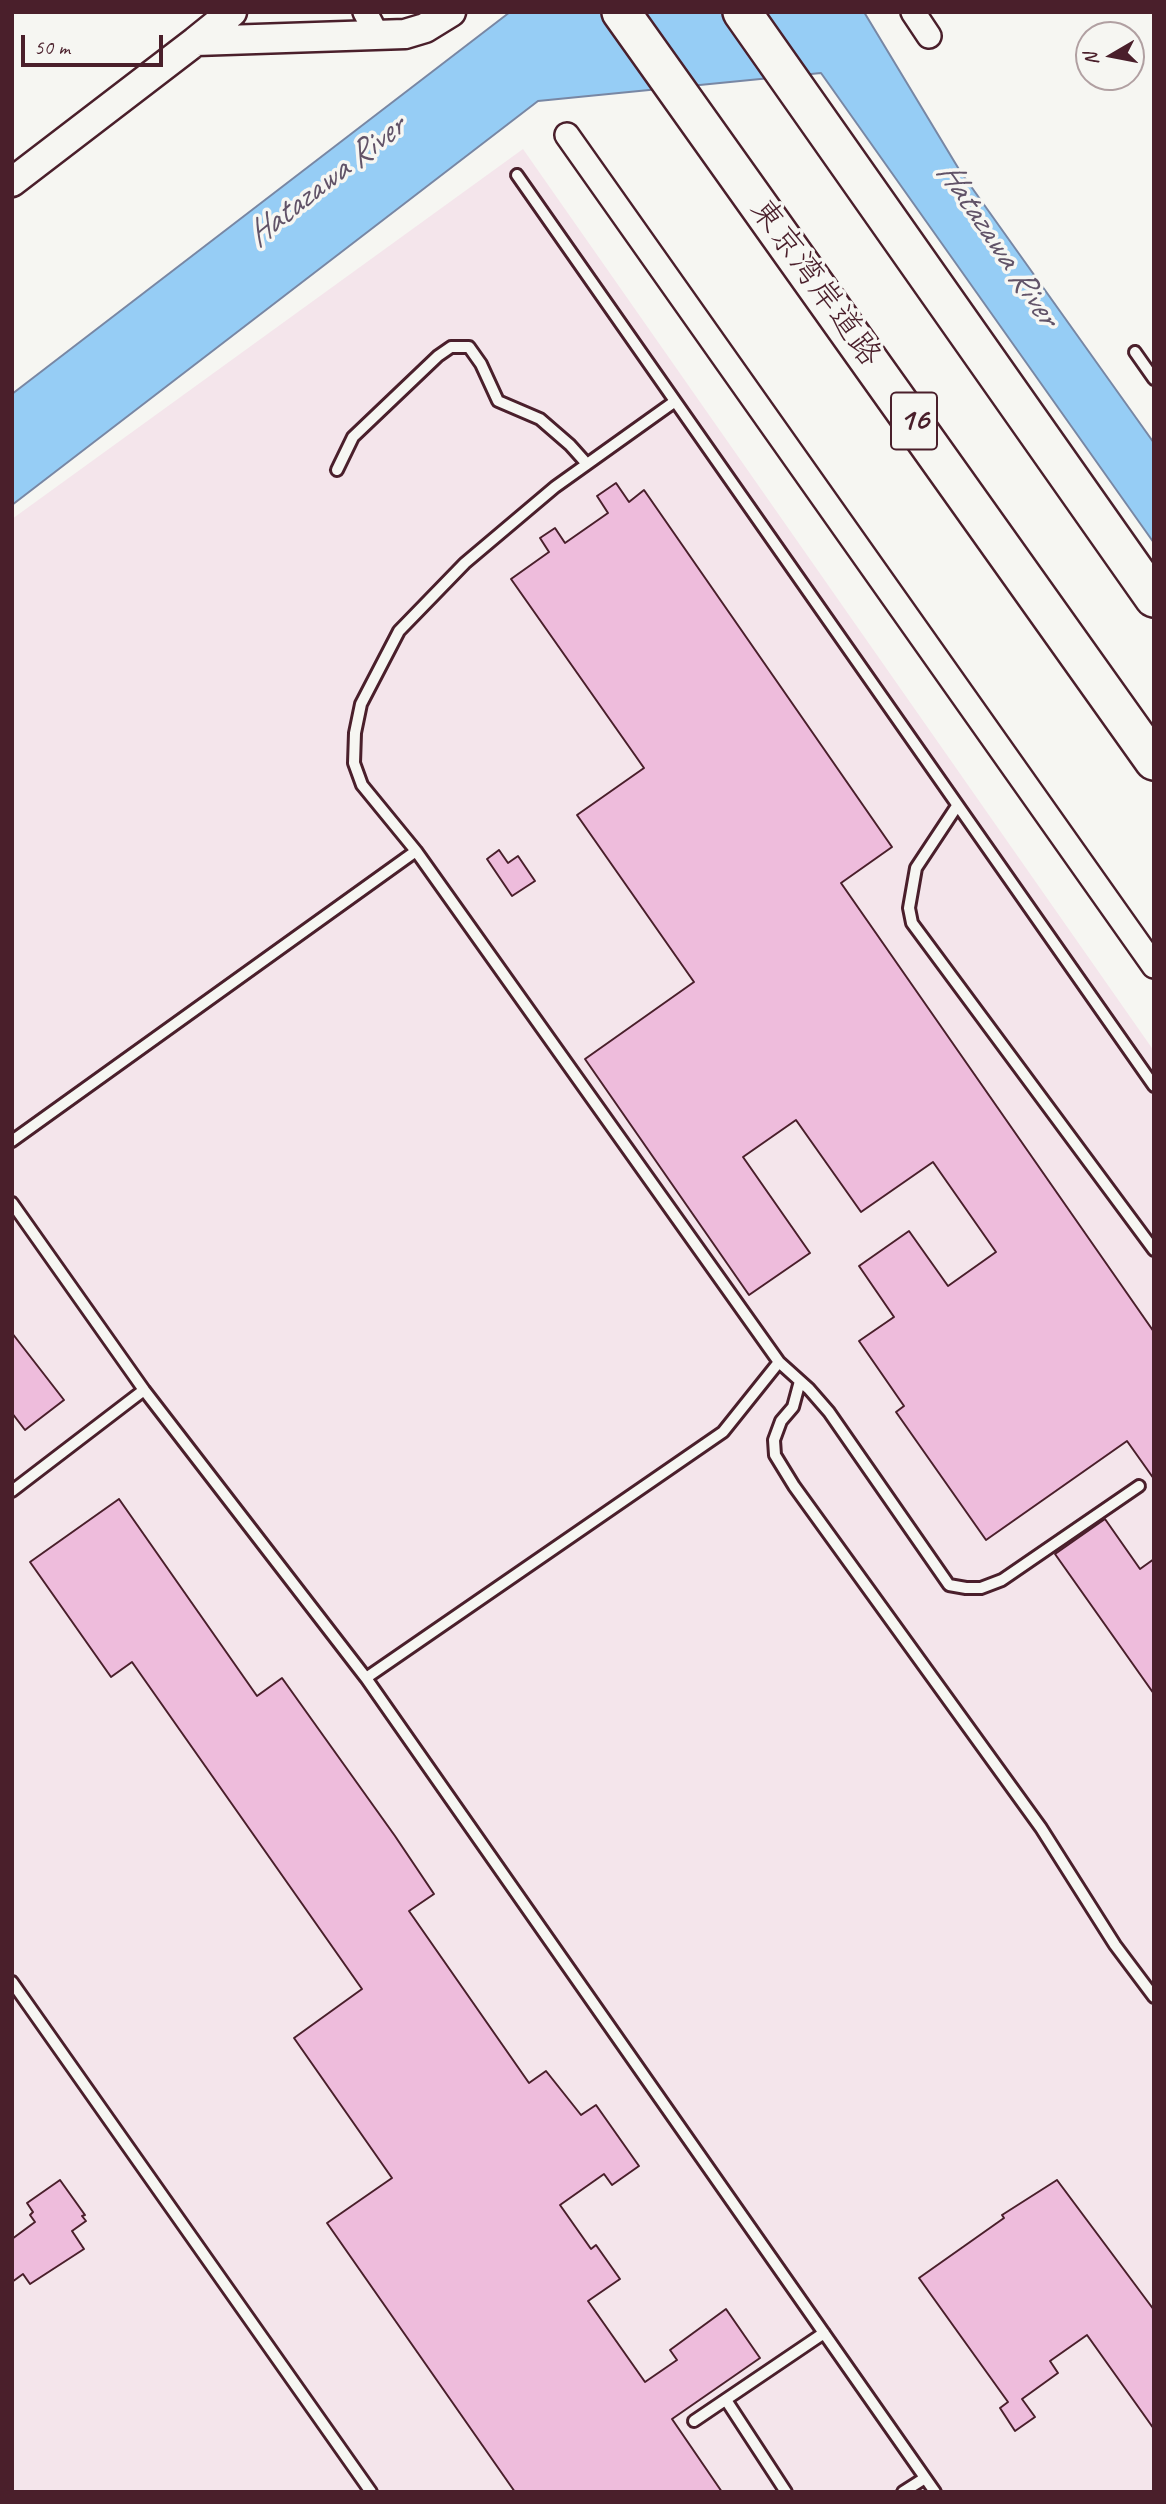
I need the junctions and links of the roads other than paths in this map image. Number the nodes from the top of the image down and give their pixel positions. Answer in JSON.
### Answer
{"nodes":[{"id":1,"x":232,"y":12,"type":"edge"},
{"id":2,"x":451,"y":12,"type":"edge"},
{"id":3,"x":621,"y":12,"type":"edge"},
{"id":4,"x":742,"y":12,"type":"edge"},
{"id":5,"x":371,"y":24,"type":"edge"},
{"id":6,"x":196,"y":41,"type":"junction"},
{"id":7,"x":567,"y":135,"type":"dead end"},
{"id":8,"x":517,"y":174,"type":"dead end"},
{"id":9,"x":12,"y":182,"type":"edge"},
{"id":10,"x":1135,"y":352,"type":"dead end"},
{"id":11,"x":1154,"y":379,"type":"edge"},
{"id":12,"x":674,"y":402,"type":"junction"},
{"id":13,"x":587,"y":464,"type":"junction"},
{"id":14,"x":337,"y":470,"type":"dead end"},
{"id":15,"x":1154,"y":598,"type":"edge"},
{"id":16,"x":1154,"y":761,"type":"edge"},
{"id":17,"x":957,"y":806,"type":"junction"},
{"id":18,"x":416,"y":852,"type":"junction"},
{"id":19,"x":1154,"y":966,"type":"edge"},
{"id":20,"x":1154,"y":1086,"type":"edge"},
{"id":21,"x":12,"y":1141,"type":"edge"},
{"id":22,"x":12,"y":1203,"type":"edge"},
{"id":23,"x":1154,"y":1251,"type":"edge"},
{"id":24,"x":779,"y":1362,"type":"junction"},
{"id":25,"x":800,"y":1381,"type":"junction"},
{"id":26,"x":145,"y":1390,"type":"junction"},
{"id":27,"x":1139,"y":1486,"type":"dead end"},
{"id":28,"x":12,"y":1491,"type":"edge"},
{"id":29,"x":366,"y":1678,"type":"junction"},
{"id":30,"x":12,"y":1982,"type":"edge"},
{"id":31,"x":1154,"y":1997,"type":"edge"},
{"id":32,"x":824,"y":2333,"type":"junction"},
{"id":33,"x":726,"y":2400,"type":"junction"},
{"id":34,"x":694,"y":2421,"type":"dead end"},
{"id":35,"x":925,"y":2478,"type":"junction"},
{"id":36,"x":372,"y":2492,"type":"edge"},
{"id":37,"x":786,"y":2492,"type":"edge"},
{"id":38,"x":903,"y":2492,"type":"edge"},
{"id":39,"x":935,"y":2492,"type":"edge"}],
"edges":[{"from":1,"to":6,"type":"street"},
{"from":2,"to":5,"type":"street"},
{"from":3,"to":16,"type":"highway","name":"東京湾岸道路","number":"16"},
{"from":4,"to":15,"type":"highway"},
{"from":5,"to":6,"type":"street"},
{"from":6,"to":9,"type":"street"},
{"from":7,"to":19,"type":"street"},
{"from":8,"to":12,"type":"lane"},
{"from":10,"to":11,"type":"lane"},
{"from":12,"to":13,"type":"lane"},
{"from":12,"to":17,"type":"lane"},
{"from":13,"to":14,"type":"lane"},
{"from":13,"to":18,"type":"lane"},
{"from":17,"to":20,"type":"lane"},
{"from":17,"to":23,"type":"lane"},
{"from":18,"to":21,"type":"lane"},
{"from":18,"to":24,"type":"lane"},
{"from":22,"to":26,"type":"lane"},
{"from":24,"to":25,"type":"lane"},
{"from":24,"to":29,"type":"lane"},
{"from":25,"to":27,"type":"lane"},
{"from":25,"to":31,"type":"lane"},
{"from":26,"to":28,"type":"lane"},
{"from":26,"to":29,"type":"lane"},
{"from":29,"to":32,"type":"lane"},
{"from":30,"to":36,"type":"lane"},
{"from":32,"to":33,"type":"lane"},
{"from":32,"to":35,"type":"lane"},
{"from":33,"to":34,"type":"lane"},
{"from":33,"to":37,"type":"lane"},
{"from":35,"to":38,"type":"lane"},
{"from":35,"to":39,"type":"lane"}]}
